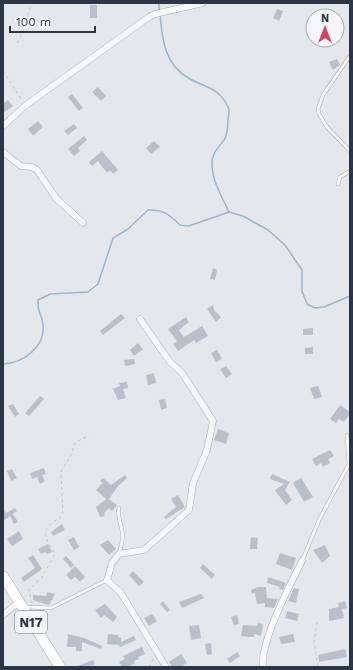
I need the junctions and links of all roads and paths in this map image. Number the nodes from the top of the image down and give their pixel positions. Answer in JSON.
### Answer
{"nodes":[{"id":1,"x":32,"y":3,"type":"edge"},
{"id":2,"x":203,"y":3,"type":"edge"},
{"id":3,"x":17,"y":43,"type":"dead end"},
{"id":4,"x":350,"y":56,"type":"edge"},
{"id":5,"x":3,"y":71,"type":"edge"},
{"id":6,"x":26,"y":105,"type":"junction"},
{"id":7,"x":3,"y":126,"type":"edge"},
{"id":8,"x":350,"y":151,"type":"edge"},
{"id":9,"x":3,"y":152,"type":"edge"},
{"id":10,"x":350,"y":171,"type":"edge"},
{"id":11,"x":338,"y":184,"type":"dead end"},
{"id":12,"x":83,"y":223,"type":"dead end"},
{"id":13,"x":140,"y":319,"type":"dead end"},
{"id":14,"x":89,"y":435,"type":"dead end"},
{"id":15,"x":347,"y":435,"type":"dead end"},
{"id":16,"x":119,"y":508,"type":"dead end"},
{"id":17,"x":119,"y":554,"type":"junction"},
{"id":18,"x":302,"y":560,"type":"joint"},
{"id":19,"x":3,"y":576,"type":"edge"},
{"id":20,"x":107,"y":580,"type":"junction"},
{"id":21,"x":24,"y":605,"type":"junction"},
{"id":22,"x":3,"y":615,"type":"edge"},
{"id":23,"x":317,"y":622,"type":"dead end"},
{"id":24,"x":157,"y":653,"type":"junction"},
{"id":25,"x":60,"y":667,"type":"edge"},
{"id":26,"x":149,"y":667,"type":"edge"},
{"id":27,"x":166,"y":667,"type":"edge"},
{"id":28,"x":263,"y":667,"type":"edge"},
{"id":29,"x":318,"y":667,"type":"edge"}],
"edges":[{"from":1,"to":3,"type":"path"},
{"from":2,"to":6,"type":"street"},
{"from":4,"to":8,"type":"lane"},
{"from":5,"to":6,"type":"path"},
{"from":6,"to":7,"type":"street"},
{"from":9,"to":12,"type":"street"},
{"from":10,"to":11,"type":"lane"},
{"from":13,"to":17,"type":"street"},
{"from":14,"to":21,"type":"path"},
{"from":15,"to":18,"type":"lane"},
{"from":16,"to":17,"type":"lane"},
{"from":17,"to":20,"type":"street"},
{"from":18,"to":28,"type":"street"},
{"from":19,"to":21,"type":"main road","number":"N17"},
{"from":20,"to":21,"type":"lane"},
{"from":20,"to":24,"type":"street"},
{"from":21,"to":22,"type":"street"},
{"from":21,"to":25,"type":"main road","number":"N17"},
{"from":23,"to":29,"type":"path"},
{"from":24,"to":26,"type":"path"},
{"from":24,"to":27,"type":"street"}]}
